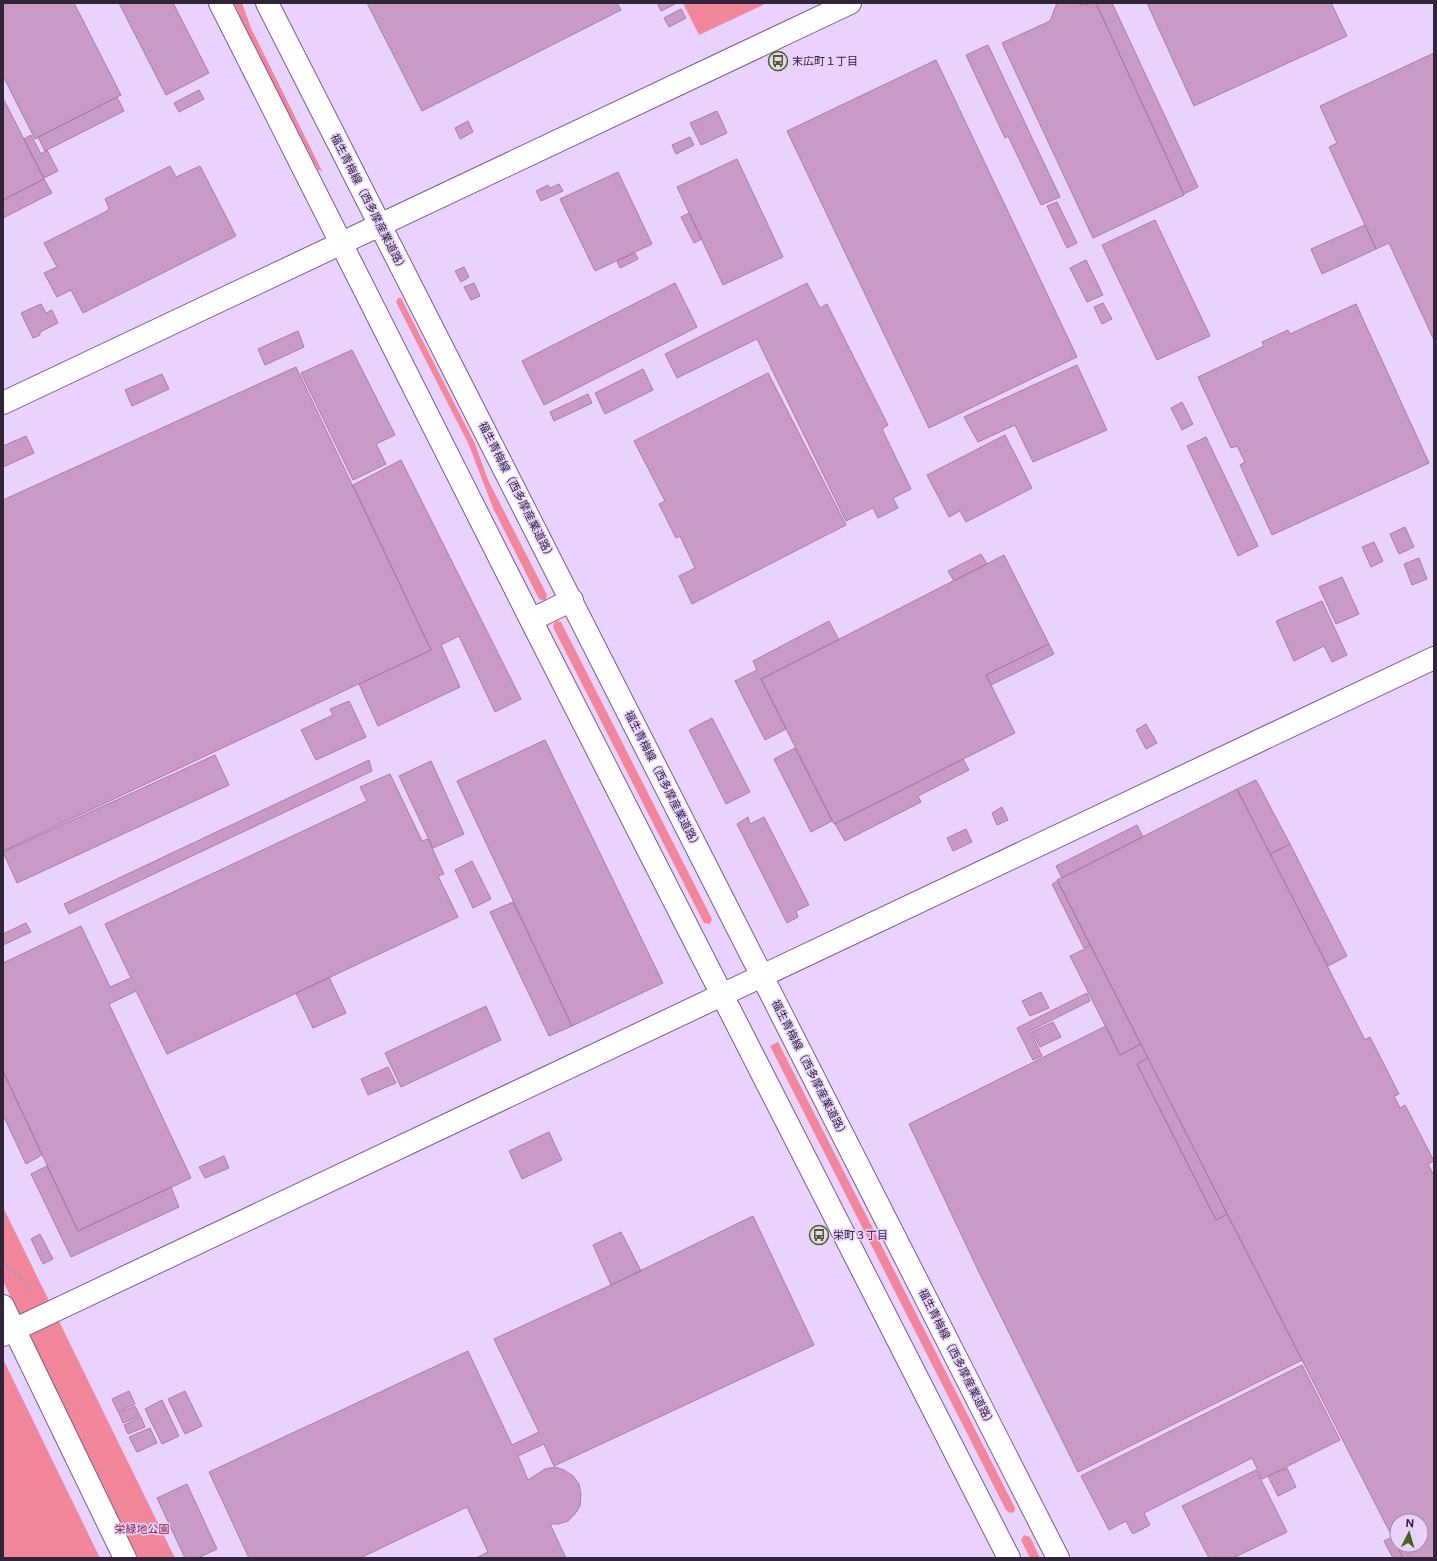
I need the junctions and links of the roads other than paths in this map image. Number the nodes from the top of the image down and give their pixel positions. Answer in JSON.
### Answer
{"nodes":[{"id":1,"x":220,"y":3,"type":"edge"},
{"id":2,"x":268,"y":3,"type":"edge"},
{"id":3,"x":850,"y":3,"type":"edge"},
{"id":4,"x":381,"y":224,"type":"junction"},
{"id":5,"x":342,"y":242,"type":"junction"},
{"id":6,"x":3,"y":404,"type":"edge"},
{"id":7,"x":572,"y":600,"type":"junction"},
{"id":8,"x":531,"y":620,"type":"junction"},
{"id":9,"x":1434,"y":658,"type":"edge"},
{"id":10,"x":763,"y":977,"type":"junction"},
{"id":11,"x":723,"y":996,"type":"junction"},
{"id":12,"x":3,"y":1306,"type":"edge"},
{"id":13,"x":9,"y":1333,"type":"edge"},
{"id":14,"x":125,"y":1558,"type":"edge"},
{"id":15,"x":1009,"y":1558,"type":"edge"},
{"id":16,"x":1058,"y":1558,"type":"edge"}],
"edges":[{"from":1,"to":5,"type":"main road"},
{"from":2,"to":4,"type":"main road","name":"福生青梅線（西多摩産業道路）"},
{"from":3,"to":4,"type":"main road"},
{"from":4,"to":5,"type":"main road"},
{"from":4,"to":7,"type":"main road","name":"福生青梅線（西多摩産業道路）"},
{"from":5,"to":6,"type":"main road"},
{"from":5,"to":8,"type":"main road"},
{"from":7,"to":8,"type":"main road"},
{"from":7,"to":10,"type":"main road","name":"福生青梅線（西多摩産業道路）"},
{"from":8,"to":11,"type":"main road"},
{"from":9,"to":10,"type":"main road"},
{"from":10,"to":11,"type":"main road"},
{"from":10,"to":16,"type":"main road","name":"福生青梅線（西多摩産業道路）"},
{"from":11,"to":13,"type":"main road"},
{"from":11,"to":15,"type":"main road"},
{"from":12,"to":13,"type":"main road"},
{"from":13,"to":14,"type":"main road"}]}
